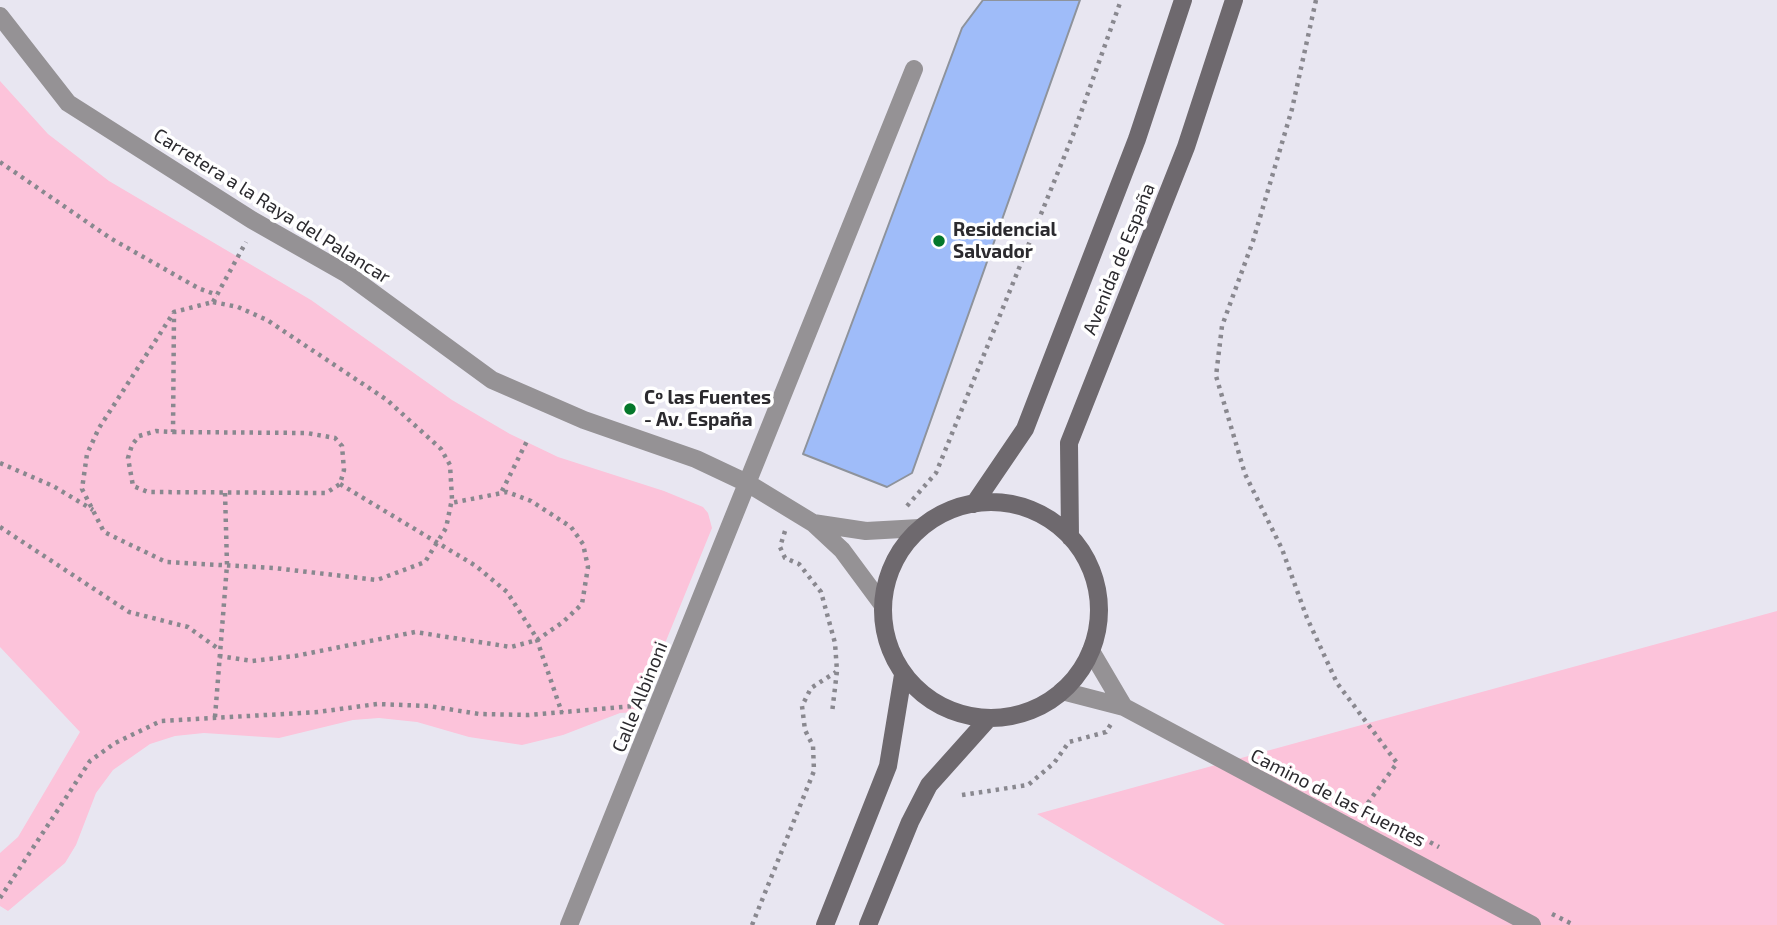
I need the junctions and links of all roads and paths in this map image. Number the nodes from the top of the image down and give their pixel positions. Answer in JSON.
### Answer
{"nodes":[{"id":1,"x":1121,"y":0,"type":"edge"},
{"id":2,"x":1183,"y":0,"type":"edge"},
{"id":3,"x":1234,"y":0,"type":"edge"},
{"id":4,"x":1316,"y":0,"type":"edge"},
{"id":5,"x":0,"y":16,"type":"edge"},
{"id":6,"x":914,"y":69,"type":"dead end"},
{"id":7,"x":0,"y":162,"type":"edge"},
{"id":8,"x":249,"y":238,"type":"dead end"},
{"id":9,"x":217,"y":295,"type":"junction"},
{"id":10,"x":213,"y":302,"type":"junction"},
{"id":11,"x":174,"y":312,"type":"junction"},
{"id":12,"x":173,"y":432,"type":"junction"},
{"id":13,"x":527,"y":441,"type":"dead end"},
{"id":14,"x":0,"y":463,"type":"edge"},
{"id":15,"x":340,"y":484,"type":"junction"},
{"id":16,"x":749,"y":484,"type":"junction"},
{"id":17,"x":225,"y":492,"type":"junction"},
{"id":18,"x":502,"y":492,"type":"junction"},
{"id":19,"x":452,"y":503,"type":"junction"},
{"id":20,"x":974,"y":503,"type":"junction"},
{"id":21,"x":899,"y":509,"type":"dead end"},
{"id":22,"x":93,"y":511,"type":"junction"},
{"id":23,"x":791,"y":512,"type":"junction"},
{"id":24,"x":813,"y":523,"type":"junction"},
{"id":25,"x":0,"y":527,"type":"edge"},
{"id":26,"x":920,"y":528,"type":"junction"},
{"id":27,"x":1070,"y":537,"type":"junction"},
{"id":28,"x":437,"y":542,"type":"junction"},
{"id":29,"x":227,"y":565,"type":"junction"},
{"id":30,"x":882,"y":604,"type":"junction"},
{"id":31,"x":537,"y":640,"type":"junction"},
{"id":32,"x":1091,"y":651,"type":"junction"},
{"id":33,"x":220,"y":653,"type":"junction"},
{"id":34,"x":837,"y":671,"type":"junction"},
{"id":35,"x":903,"y":675,"type":"junction"},
{"id":36,"x":1062,"y":691,"type":"junction"},
{"id":37,"x":659,"y":704,"type":"junction"},
{"id":38,"x":1124,"y":707,"type":"junction"},
{"id":39,"x":562,"y":713,"type":"junction"},
{"id":40,"x":832,"y":713,"type":"dead end"},
{"id":41,"x":215,"y":717,"type":"junction"},
{"id":42,"x":989,"y":718,"type":"junction"},
{"id":43,"x":962,"y":795,"type":"dead end"},
{"id":44,"x":1363,"y":807,"type":"dead end"},
{"id":45,"x":0,"y":898,"type":"edge"},
{"id":46,"x":569,"y":925,"type":"edge"},
{"id":47,"x":752,"y":925,"type":"edge"},
{"id":48,"x":825,"y":925,"type":"edge"},
{"id":49,"x":868,"y":925,"type":"edge"},
{"id":50,"x":1532,"y":925,"type":"edge"}],
"edges":[{"from":1,"to":21,"type":"path"},
{"from":2,"to":20,"type":"main road","name":"Avenida de España"},
{"from":3,"to":27,"type":"main road","name":"Avenida de España"},
{"from":4,"to":44,"type":"path"},
{"from":5,"to":16,"type":"street","name":"Carretera a la Raya del Palancar"},
{"from":6,"to":16,"type":"street","name":"Calle Albinoni"},
{"from":7,"to":9,"type":"path"},
{"from":8,"to":9,"type":"path"},
{"from":9,"to":10,"type":"path"},
{"from":10,"to":11,"type":"path"},
{"from":10,"to":19,"type":"path"},
{"from":11,"to":12,"type":"path"},
{"from":11,"to":22,"type":"path"},
{"from":12,"to":15,"type":"path"},
{"from":12,"to":17,"type":"path"},
{"from":13,"to":18,"type":"path"},
{"from":14,"to":22,"type":"path"},
{"from":15,"to":17,"type":"path"},
{"from":15,"to":28,"type":"path"},
{"from":16,"to":23,"type":"street","name":"Carretera a la Raya del Palancar"},
{"from":16,"to":37,"type":"street","name":"Calle Albinoni"},
{"from":17,"to":29,"type":"path"},
{"from":18,"to":19,"type":"path"},
{"from":18,"to":31,"type":"path"},
{"from":19,"to":28,"type":"path"},
{"from":20,"to":26,"type":"main road"},
{"from":20,"to":27,"type":"main road"},
{"from":22,"to":29,"type":"path"},
{"from":23,"to":24,"type":"street","name":"Carretera a la Raya del Palancar"},
{"from":23,"to":34,"type":"path"},
{"from":24,"to":26,"type":"street","name":"Carretera a la Raya del Palancar"},
{"from":24,"to":30,"type":"street","name":"Carretera a la Raya del Palancar"},
{"from":25,"to":33,"type":"path"},
{"from":26,"to":30,"type":"main road"},
{"from":27,"to":32,"type":"main road"},
{"from":28,"to":29,"type":"path"},
{"from":28,"to":31,"type":"path"},
{"from":29,"to":33,"type":"path"},
{"from":30,"to":35,"type":"main road"},
{"from":31,"to":33,"type":"path"},
{"from":31,"to":39,"type":"path"},
{"from":32,"to":36,"type":"main road"},
{"from":32,"to":38,"type":"street"},
{"from":33,"to":41,"type":"path"},
{"from":34,"to":40,"type":"path"},
{"from":34,"to":47,"type":"path"},
{"from":35,"to":42,"type":"main road"},
{"from":35,"to":48,"type":"main road"},
{"from":36,"to":38,"type":"street","name":"Camino de las Fuentes"},
{"from":36,"to":42,"type":"main road"},
{"from":37,"to":39,"type":"path"},
{"from":37,"to":46,"type":"street","name":"Calle Albinoni"},
{"from":38,"to":43,"type":"path"},
{"from":38,"to":50,"type":"street","name":"Camino de las Fuentes"},
{"from":39,"to":41,"type":"path"},
{"from":41,"to":45,"type":"path"},
{"from":42,"to":49,"type":"main road"}]}
